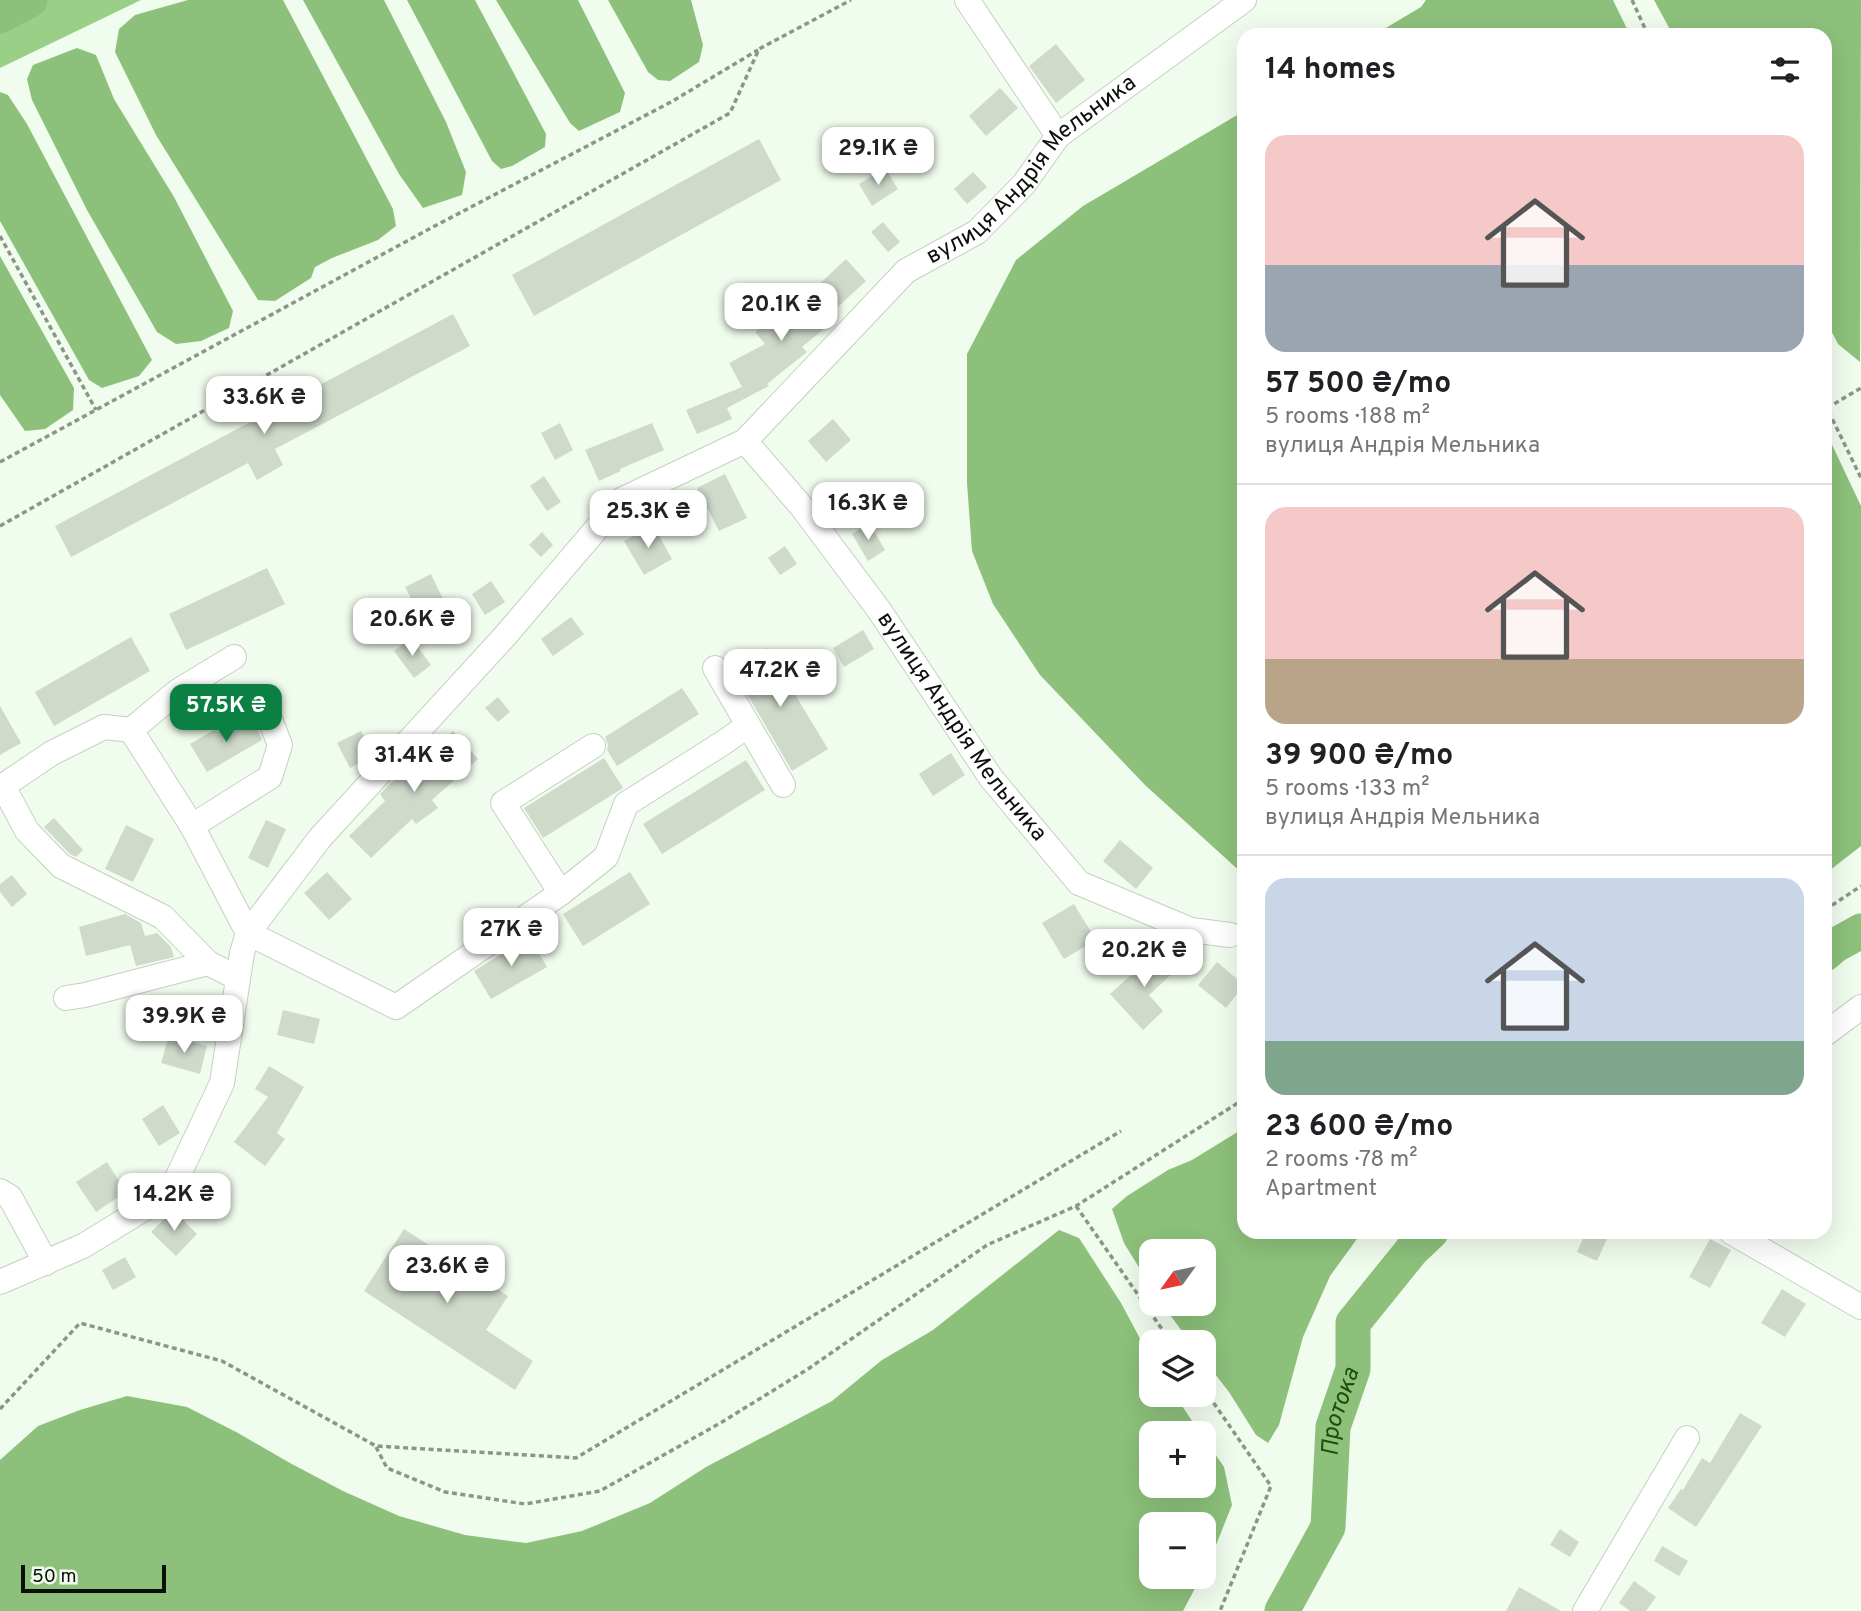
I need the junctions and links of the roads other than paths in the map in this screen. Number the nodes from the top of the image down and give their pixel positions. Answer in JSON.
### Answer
{"nodes":[{"id":1,"x":967,"y":0,"type":"edge"},
{"id":2,"x":1244,"y":0,"type":"edge"},
{"id":3,"x":1058,"y":136,"type":"junction"},
{"id":4,"x":745,"y":442,"type":"junction"},
{"id":5,"x":234,"y":656,"type":"dead end"},
{"id":6,"x":715,"y":668,"type":"dead end"},
{"id":7,"x":223,"y":718,"type":"dead end"},
{"id":8,"x":747,"y":726,"type":"junction"},
{"id":9,"x":131,"y":730,"type":"junction"},
{"id":10,"x":593,"y":746,"type":"dead end"},
{"id":11,"x":783,"y":785,"type":"dead end"},
{"id":12,"x":1,"y":787,"type":"edge"},
{"id":13,"x":192,"y":826,"type":"junction"},
{"id":14,"x":561,"y":894,"type":"junction"},
{"id":15,"x":248,"y":933,"type":"junction"},
{"id":16,"x":1230,"y":935,"type":"dead end"},
{"id":17,"x":208,"y":963,"type":"junction"},
{"id":18,"x":238,"y":978,"type":"junction"},
{"id":19,"x":65,"y":998,"type":"dead end"},
{"id":20,"x":1861,"y":1007,"type":"edge"},
{"id":21,"x":1832,"y":1029,"type":"edge"},
{"id":22,"x":0,"y":1191,"type":"edge"},
{"id":23,"x":1743,"y":1239,"type":"edge"},
{"id":24,"x":46,"y":1263,"type":"junction"},
{"id":25,"x":0,"y":1282,"type":"edge"},
{"id":26,"x":1861,"y":1307,"type":"edge"},
{"id":27,"x":1686,"y":1438,"type":"dead end"},
{"id":28,"x":1585,"y":1611,"type":"edge"}],
"edges":[{"from":1,"to":3,"type":"street"},
{"from":2,"to":3,"type":"street","name":"вулиця Андрія Мельника"},
{"from":3,"to":4,"type":"street","name":"вулиця Андрія Мельника"},
{"from":4,"to":15,"type":"street","name":"вулиця Андрія Мельника"},
{"from":4,"to":16,"type":"street","name":"вулиця Андрія Мельника"},
{"from":5,"to":9,"type":"street"},
{"from":6,"to":8,"type":"street"},
{"from":7,"to":13,"type":"street"},
{"from":8,"to":11,"type":"street"},
{"from":8,"to":14,"type":"street"},
{"from":9,"to":12,"type":"street"},
{"from":9,"to":13,"type":"street"},
{"from":10,"to":14,"type":"street"},
{"from":12,"to":17,"type":"street"},
{"from":13,"to":15,"type":"street"},
{"from":14,"to":15,"type":"street"},
{"from":15,"to":18,"type":"street","name":"вулиця Андрія Мельника"},
{"from":17,"to":18,"type":"street"},
{"from":17,"to":19,"type":"street"},
{"from":18,"to":24,"type":"street","name":"вулиця Андрія Мельника"},
{"from":20,"to":21,"type":"street"},
{"from":22,"to":24,"type":"street"},
{"from":23,"to":26,"type":"street"},
{"from":24,"to":25,"type":"street","name":"вулиця Андрія Мельника"},
{"from":27,"to":28,"type":"street"}]}
